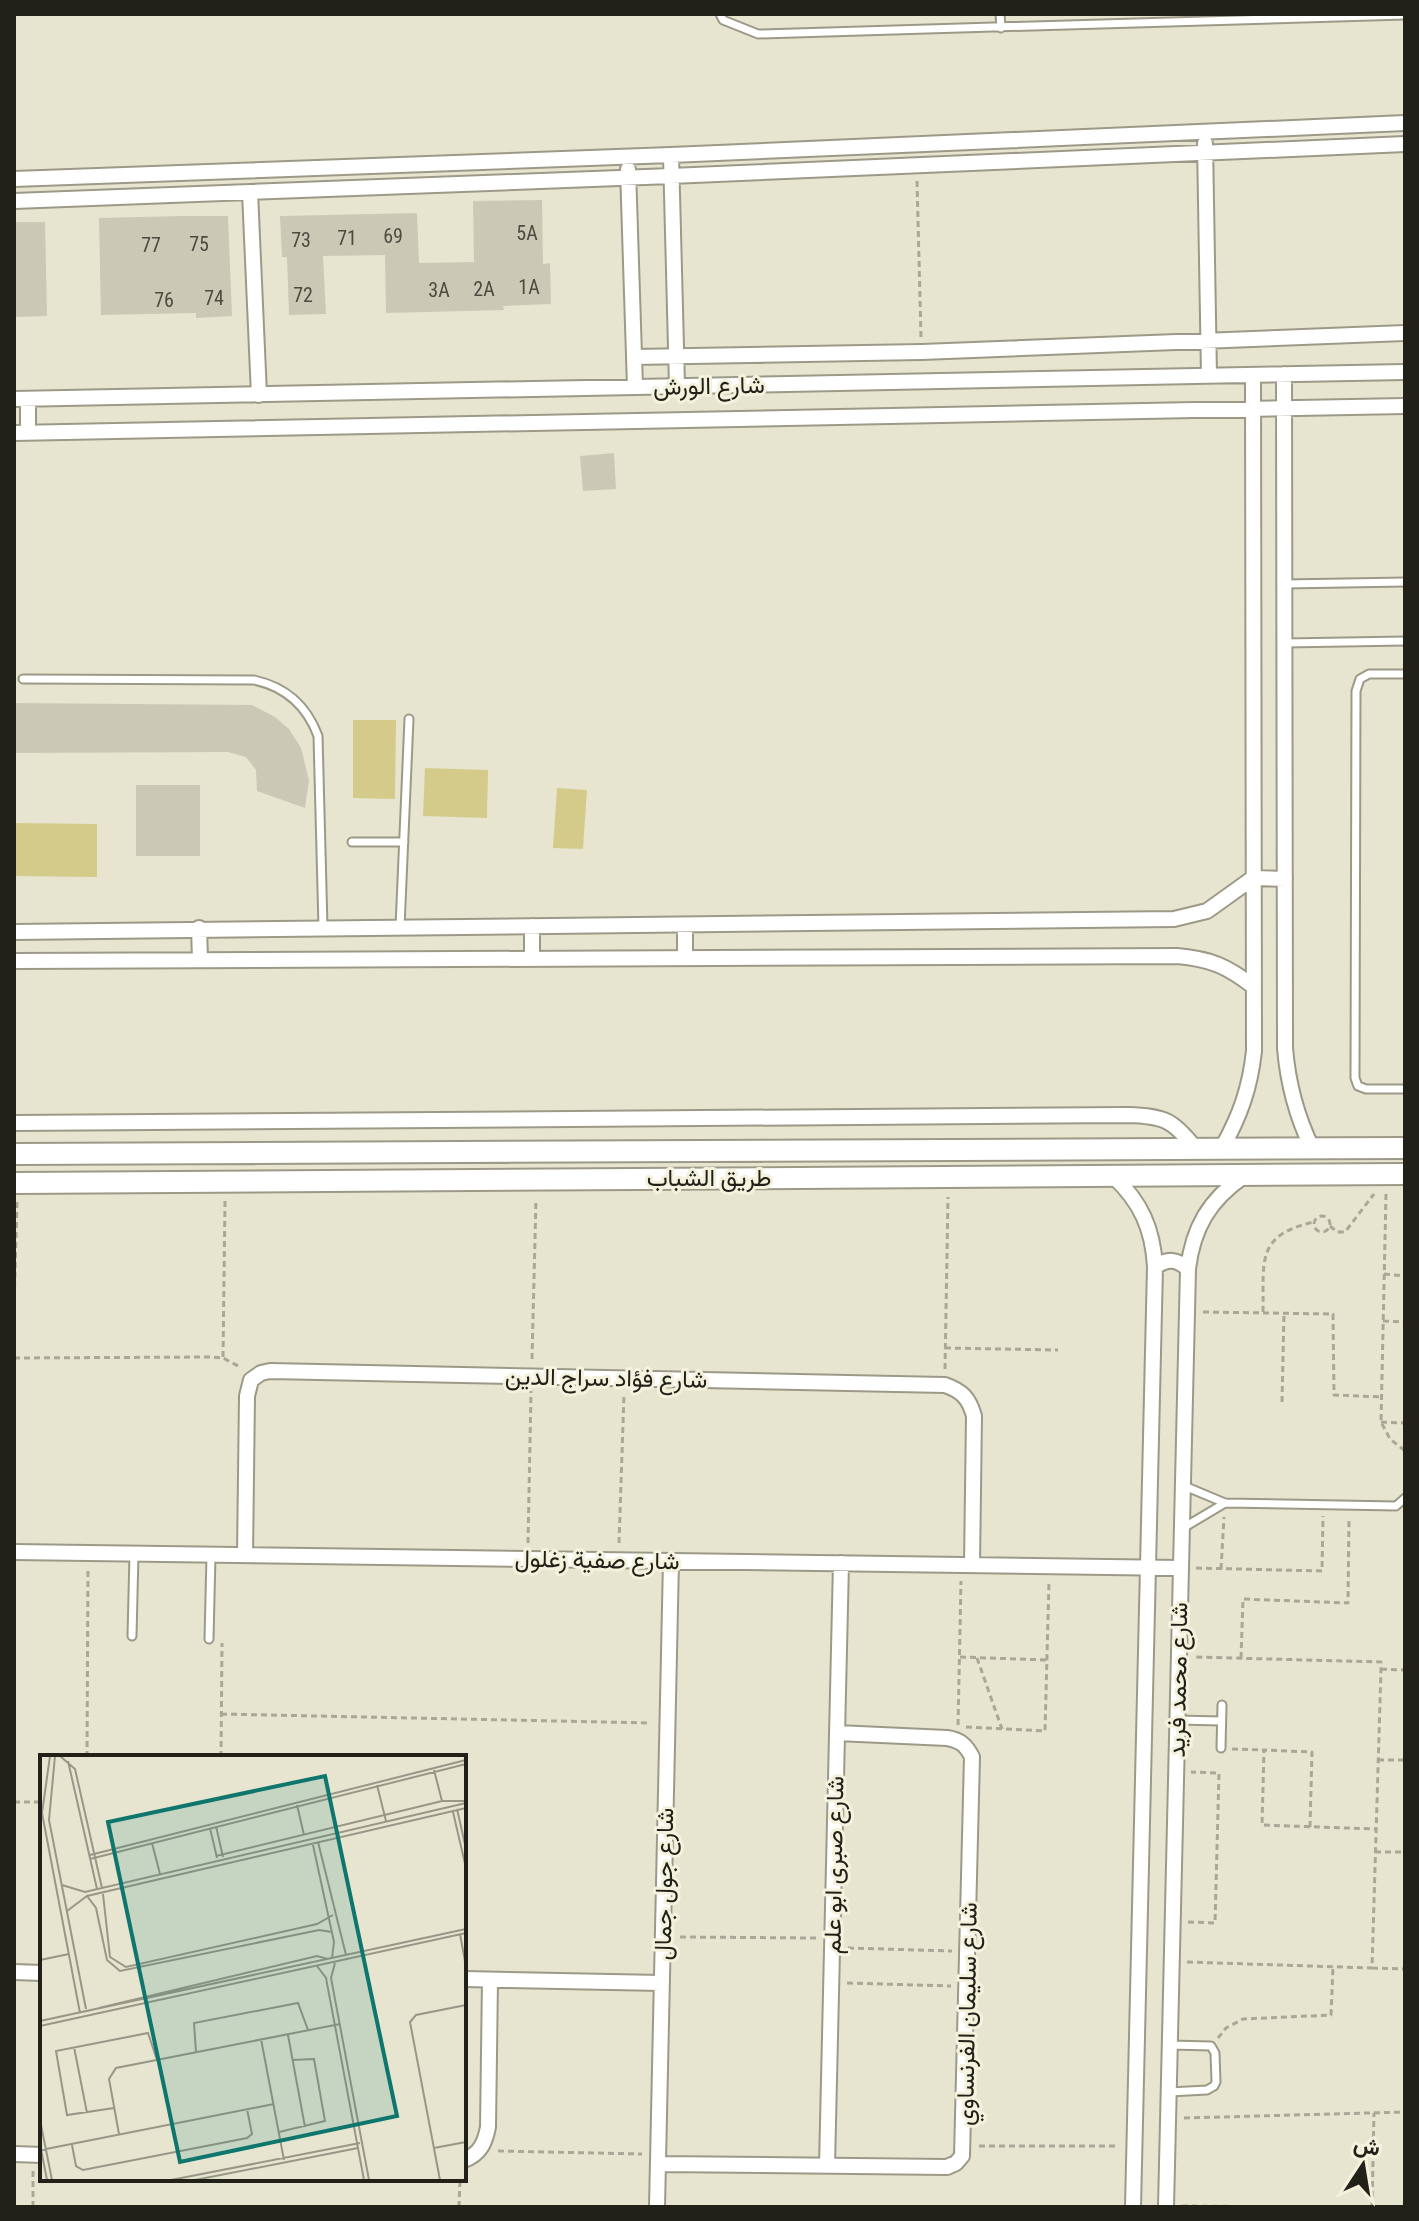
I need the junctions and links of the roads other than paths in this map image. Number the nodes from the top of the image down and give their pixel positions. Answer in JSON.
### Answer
{"nodes":[{"id":1,"x":720,"y":14,"type":"edge"},
{"id":2,"x":1000,"y":14,"type":"edge"},
{"id":3,"x":1405,"y":15,"type":"edge"},
{"id":4,"x":1301,"y":16,"type":"edge"},
{"id":5,"x":1001,"y":28,"type":"junction"},
{"id":6,"x":1405,"y":123,"type":"edge"},
{"id":7,"x":1204,"y":131,"type":"junction"},
{"id":8,"x":1405,"y":144,"type":"edge"},
{"id":9,"x":1205,"y":152,"type":"junction"},
{"id":10,"x":671,"y":155,"type":"junction"},
{"id":11,"x":628,"y":157,"type":"junction"},
{"id":12,"x":671,"y":176,"type":"junction"},
{"id":13,"x":629,"y":178,"type":"junction"},
{"id":14,"x":14,"y":179,"type":"edge"},
{"id":15,"x":250,"y":192,"type":"junction"},
{"id":16,"x":14,"y":201,"type":"edge"},
{"id":17,"x":1405,"y":333,"type":"edge"},
{"id":18,"x":1208,"y":339,"type":"junction"},
{"id":19,"x":677,"y":356,"type":"junction"},
{"id":20,"x":634,"y":357,"type":"junction"},
{"id":21,"x":1405,"y":372,"type":"edge"},
{"id":22,"x":1284,"y":374,"type":"junction"},
{"id":23,"x":1253,"y":375,"type":"junction"},
{"id":24,"x":1209,"y":376,"type":"junction"},
{"id":25,"x":677,"y":386,"type":"junction"},
{"id":26,"x":635,"y":387,"type":"junction"},
{"id":27,"x":259,"y":395,"type":"junction"},
{"id":28,"x":21,"y":399,"type":"edge"},
{"id":29,"x":1405,"y":406,"type":"edge"},
{"id":30,"x":1284,"y":408,"type":"junction"},
{"id":31,"x":1253,"y":409,"type":"junction"},
{"id":32,"x":21,"y":432,"type":"edge"},
{"id":33,"x":1405,"y":582,"type":"edge"},
{"id":34,"x":1284,"y":584,"type":"junction"},
{"id":35,"x":1405,"y":641,"type":"edge"},
{"id":36,"x":1285,"y":643,"type":"junction"},
{"id":37,"x":1405,"y":674,"type":"edge"},
{"id":38,"x":23,"y":679,"type":"dead end"},
{"id":39,"x":409,"y":719,"type":"dead end"},
{"id":40,"x":352,"y":842,"type":"dead end"},
{"id":41,"x":404,"y":842,"type":"junction"},
{"id":42,"x":1253,"y":878,"type":"junction"},
{"id":43,"x":1285,"y":879,"type":"junction"},
{"id":44,"x":685,"y":925,"type":"junction"},
{"id":45,"x":532,"y":926,"type":"junction"},
{"id":46,"x":323,"y":927,"type":"junction"},
{"id":47,"x":400,"y":927,"type":"junction"},
{"id":48,"x":199,"y":928,"type":"junction"},
{"id":49,"x":14,"y":932,"type":"edge"},
{"id":50,"x":685,"y":957,"type":"junction"},
{"id":51,"x":532,"y":958,"type":"junction"},
{"id":52,"x":200,"y":959,"type":"junction"},
{"id":53,"x":14,"y":961,"type":"edge"},
{"id":54,"x":1254,"y":987,"type":"junction"},
{"id":55,"x":1405,"y":1089,"type":"edge"},
{"id":56,"x":14,"y":1123,"type":"edge"},
{"id":57,"x":1195,"y":1148,"type":"junction"},
{"id":58,"x":1222,"y":1148,"type":"junction"},
{"id":59,"x":1312,"y":1148,"type":"junction"},
{"id":60,"x":1405,"y":1148,"type":"edge"},
{"id":61,"x":14,"y":1154,"type":"edge"},
{"id":62,"x":1396,"y":1174,"type":"edge"},
{"id":63,"x":1246,"y":1175,"type":"junction"},
{"id":64,"x":1113,"y":1176,"type":"junction"},
{"id":65,"x":16,"y":1183,"type":"edge"},
{"id":66,"x":1155,"y":1267,"type":"junction"},
{"id":67,"x":1188,"y":1269,"type":"junction"},
{"id":68,"x":1182,"y":1485,"type":"junction"},
{"id":69,"x":1405,"y":1498,"type":"edge"},
{"id":70,"x":1225,"y":1503,"type":"junction"},
{"id":71,"x":1181,"y":1529,"type":"junction"},
{"id":72,"x":14,"y":1552,"type":"edge"},
{"id":73,"x":134,"y":1554,"type":"junction"},
{"id":74,"x":211,"y":1555,"type":"junction"},
{"id":75,"x":245,"y":1555,"type":"junction"},
{"id":76,"x":671,"y":1561,"type":"junction"},
{"id":77,"x":841,"y":1563,"type":"junction"},
{"id":78,"x":967,"y":1565,"type":"junction"},
{"id":79,"x":1148,"y":1568,"type":"junction"},
{"id":80,"x":1180,"y":1568,"type":"junction"},
{"id":81,"x":132,"y":1636,"type":"dead end"},
{"id":82,"x":209,"y":1639,"type":"dead end"},
{"id":83,"x":1222,"y":1705,"type":"dead end"},
{"id":84,"x":1177,"y":1720,"type":"junction"},
{"id":85,"x":1221,"y":1721,"type":"junction"},
{"id":86,"x":837,"y":1733,"type":"junction"},
{"id":87,"x":1221,"y":1748,"type":"road end"},
{"id":88,"x":14,"y":1972,"type":"edge"},
{"id":89,"x":40,"y":1973,"type":"edge"},
{"id":90,"x":466,"y":1979,"type":"edge"},
{"id":91,"x":490,"y":1980,"type":"junction"},
{"id":92,"x":662,"y":1983,"type":"junction"},
{"id":93,"x":1169,"y":2045,"type":"junction"},
{"id":94,"x":1169,"y":2092,"type":"junction"},
{"id":95,"x":14,"y":2154,"type":"edge"},
{"id":96,"x":38,"y":2154,"type":"edge"},
{"id":97,"x":466,"y":2159,"type":"edge"},
{"id":98,"x":658,"y":2159,"type":"junction"},
{"id":99,"x":827,"y":2166,"type":"junction"},
{"id":100,"x":657,"y":2207,"type":"edge"},
{"id":101,"x":1133,"y":2207,"type":"edge"},
{"id":102,"x":1166,"y":2207,"type":"edge"}],
"edges":[{"from":1,"to":5,"type":"lane"},
{"from":2,"to":5,"type":"lane"},
{"from":3,"to":4,"type":"lane"},
{"from":4,"to":5,"type":"lane"},
{"from":6,"to":7,"type":"street"},
{"from":7,"to":9,"type":"street"},
{"from":7,"to":10,"type":"street"},
{"from":8,"to":9,"type":"street"},
{"from":9,"to":12,"type":"street"},
{"from":9,"to":18,"type":"street"},
{"from":10,"to":11,"type":"street"},
{"from":10,"to":12,"type":"street"},
{"from":11,"to":13,"type":"street"},
{"from":11,"to":14,"type":"street"},
{"from":12,"to":13,"type":"street"},
{"from":12,"to":19,"type":"street"},
{"from":13,"to":15,"type":"street"},
{"from":13,"to":20,"type":"street"},
{"from":15,"to":16,"type":"street"},
{"from":15,"to":27,"type":"street"},
{"from":17,"to":18,"type":"street"},
{"from":18,"to":19,"type":"street"},
{"from":18,"to":24,"type":"street"},
{"from":19,"to":20,"type":"street"},
{"from":19,"to":25,"type":"street"},
{"from":20,"to":26,"type":"street"},
{"from":21,"to":22,"type":"street","name":"شارع الورش"},
{"from":22,"to":23,"type":"street","name":"شارع الورش"},
{"from":22,"to":30,"type":"street"},
{"from":23,"to":24,"type":"street","name":"شارع الورش"},
{"from":23,"to":31,"type":"street"},
{"from":24,"to":25,"type":"street","name":"شارع الورش"},
{"from":25,"to":26,"type":"street","name":"شارع الورش"},
{"from":26,"to":27,"type":"street","name":"شارع الورش"},
{"from":27,"to":28,"type":"street","name":"شارع الورش"},
{"from":28,"to":32,"type":"street"},
{"from":29,"to":30,"type":"street","name":"شارع الورش"},
{"from":30,"to":31,"type":"street","name":"شارع الورش"},
{"from":30,"to":34,"type":"street"},
{"from":31,"to":32,"type":"street","name":"شارع الورش"},
{"from":31,"to":42,"type":"street"},
{"from":33,"to":34,"type":"lane"},
{"from":34,"to":36,"type":"street"},
{"from":35,"to":36,"type":"lane"},
{"from":36,"to":43,"type":"street"},
{"from":37,"to":55,"type":"lane"},
{"from":38,"to":46,"type":"lane"},
{"from":39,"to":41,"type":"lane"},
{"from":40,"to":41,"type":"lane"},
{"from":41,"to":47,"type":"lane"},
{"from":42,"to":43,"type":"street"},
{"from":42,"to":44,"type":"street"},
{"from":42,"to":54,"type":"street"},
{"from":43,"to":59,"type":"street"},
{"from":44,"to":45,"type":"street"},
{"from":44,"to":50,"type":"street"},
{"from":45,"to":47,"type":"street"},
{"from":45,"to":51,"type":"street"},
{"from":46,"to":47,"type":"street"},
{"from":46,"to":48,"type":"street"},
{"from":48,"to":49,"type":"street"},
{"from":48,"to":52,"type":"street"},
{"from":50,"to":51,"type":"street"},
{"from":50,"to":54,"type":"street"},
{"from":51,"to":52,"type":"street"},
{"from":52,"to":53,"type":"street"},
{"from":54,"to":58,"type":"street"},
{"from":56,"to":57,"type":"street"},
{"from":57,"to":58,"type":"street","name":"طريق الشباب"},
{"from":57,"to":61,"type":"street","name":"طريق الشباب"},
{"from":58,"to":59,"type":"street","name":"طريق الشباب"},
{"from":59,"to":60,"type":"street","name":"طريق الشباب"},
{"from":62,"to":63,"type":"street","name":"طريق الشباب"},
{"from":63,"to":64,"type":"street","name":"طريق الشباب"},
{"from":63,"to":67,"type":"street","name":"شارع محمد فريد"},
{"from":64,"to":65,"type":"street","name":"طريق الشباب"},
{"from":64,"to":66,"type":"street","name":"شارع محمد فريد"},
{"from":66,"to":67,"type":"street"},
{"from":66,"to":79,"type":"street","name":"شارع محمد فريد"},
{"from":67,"to":68,"type":"street","name":"شارع محمد فريد"},
{"from":68,"to":70,"type":"lane"},
{"from":68,"to":71,"type":"street","name":"شارع محمد فريد"},
{"from":69,"to":70,"type":"lane"},
{"from":70,"to":71,"type":"lane"},
{"from":71,"to":80,"type":"street","name":"شارع محمد فريد"},
{"from":72,"to":73,"type":"street","name":"شارع صفية زغلول"},
{"from":73,"to":74,"type":"street","name":"شارع صفية زغلول"},
{"from":73,"to":81,"type":"lane"},
{"from":74,"to":75,"type":"street","name":"شارع صفية زغلول"},
{"from":74,"to":82,"type":"lane"},
{"from":75,"to":76,"type":"street","name":"شارع صفية زغلول"},
{"from":75,"to":78,"type":"street","name":"شارع فؤاد سراج الدين"},
{"from":76,"to":77,"type":"street","name":"شارع صفية زغلول"},
{"from":76,"to":92,"type":"street","name":"شارع جول جمال"},
{"from":77,"to":78,"type":"street","name":"شارع صفية زغلول"},
{"from":77,"to":86,"type":"street","name":"شارع صبرى ابو علم"},
{"from":78,"to":79,"type":"street","name":"شارع صفية زغلول"},
{"from":79,"to":80,"type":"street","name":"شارع صفية زغلول"},
{"from":79,"to":101,"type":"street","name":"شارع محمد فريد"},
{"from":80,"to":84,"type":"street","name":"شارع محمد فريد"},
{"from":83,"to":85,"type":"lane"},
{"from":84,"to":85,"type":"lane"},
{"from":84,"to":93,"type":"street","name":"شارع محمد فريد"},
{"from":85,"to":87,"type":"lane"},
{"from":86,"to":99,"type":"street","name":"شارع صبرى ابو علم"},
{"from":86,"to":99,"type":"street","name":"شارع سليمان الفرنساوي"},
{"from":88,"to":89,"type":"street"},
{"from":90,"to":91,"type":"street"},
{"from":91,"to":92,"type":"street"},
{"from":91,"to":97,"type":"street"},
{"from":92,"to":98,"type":"street","name":"شارع جول جمال"},
{"from":93,"to":94,"type":"street","name":"شارع محمد فريد"},
{"from":93,"to":94,"type":"lane"},
{"from":94,"to":102,"type":"street","name":"شارع محمد فريد"},
{"from":95,"to":96,"type":"street"},
{"from":98,"to":99,"type":"street","name":"شارع سليمان الفرنساوي"},
{"from":98,"to":100,"type":"street","name":"شارع جول جمال"}]}
